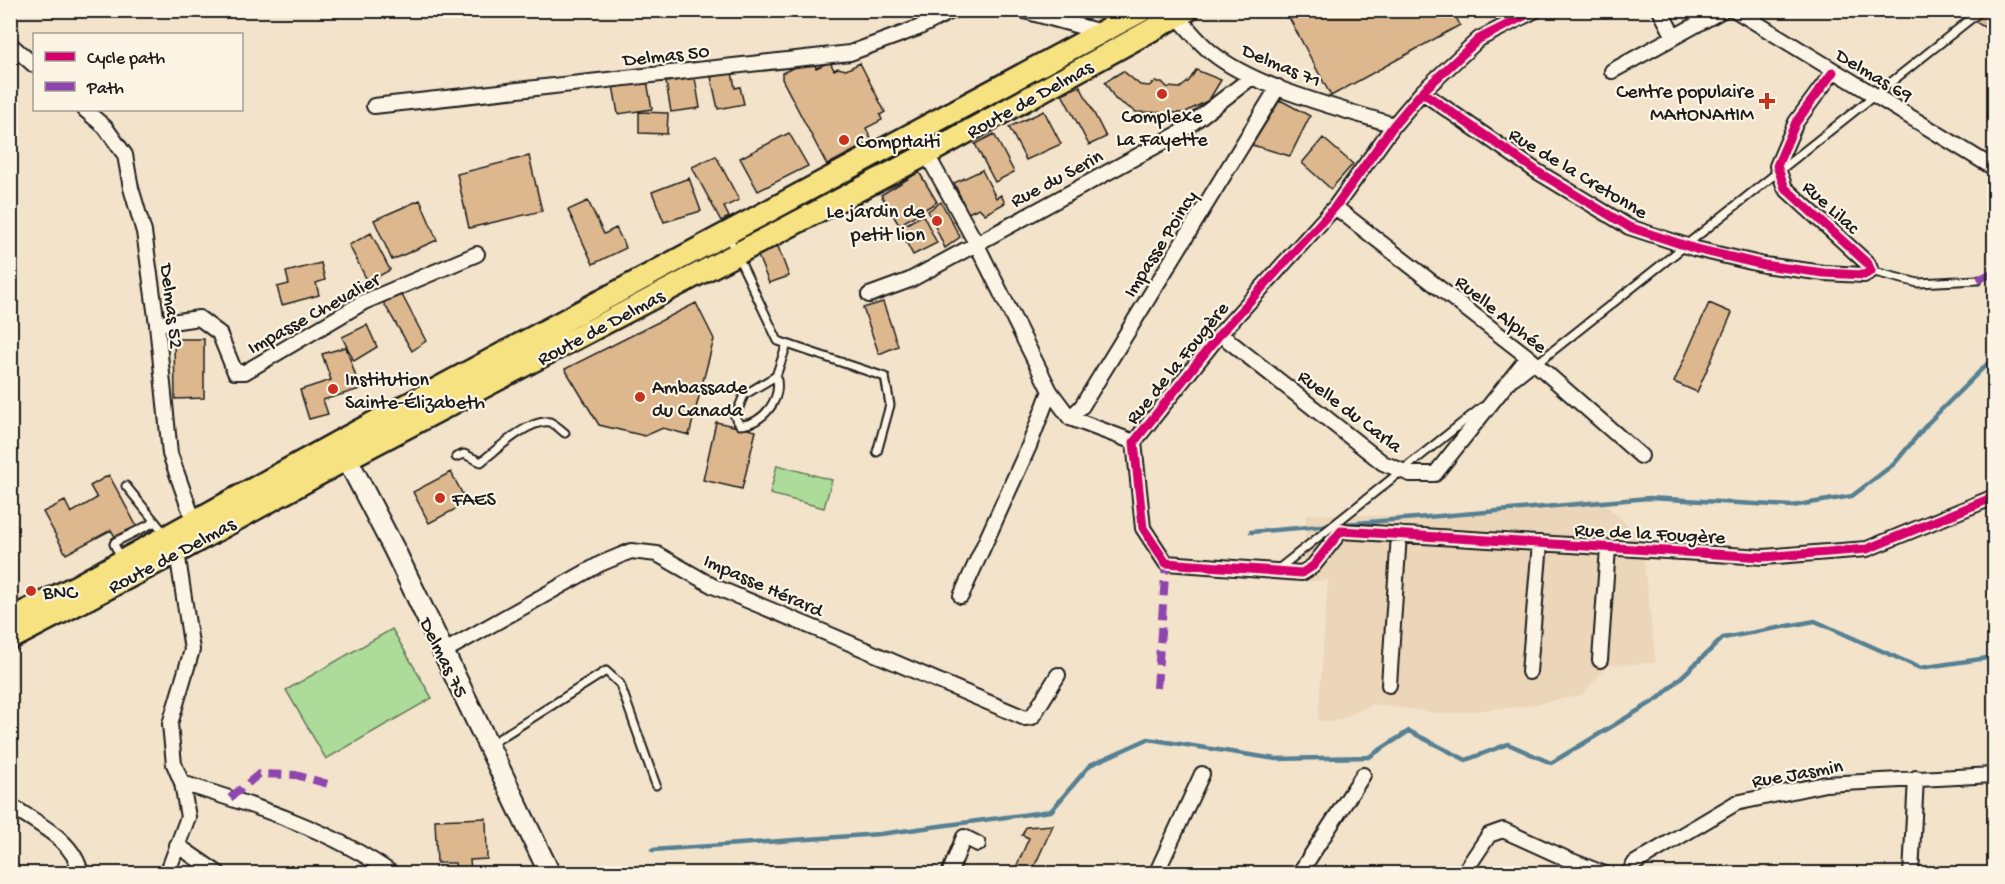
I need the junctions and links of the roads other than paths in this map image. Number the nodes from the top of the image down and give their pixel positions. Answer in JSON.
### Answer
{"nodes":[{"id":1,"x":954,"y":10,"type":"edge"},
{"id":2,"x":1021,"y":10,"type":"edge"},
{"id":3,"x":1143,"y":10,"type":"edge"},
{"id":4,"x":1536,"y":10,"type":"edge"},
{"id":5,"x":1660,"y":10,"type":"edge"},
{"id":6,"x":1723,"y":10,"type":"edge"},
{"id":7,"x":1736,"y":10,"type":"edge"},
{"id":8,"x":1982,"y":10,"type":"edge"},
{"id":9,"x":1179,"y":12,"type":"edge"},
{"id":10,"x":1101,"y":32,"type":"junction"},
{"id":11,"x":1674,"y":37,"type":"junction"},
{"id":12,"x":10,"y":44,"type":"edge"},
{"id":13,"x":33,"y":64,"type":"edge"},
{"id":14,"x":1612,"y":71,"type":"dead end"},
{"id":15,"x":1833,"y":72,"type":"junction"},
{"id":16,"x":1252,"y":77,"type":"junction"},
{"id":17,"x":1278,"y":87,"type":"junction"},
{"id":18,"x":1422,"y":92,"type":"junction"},
{"id":19,"x":374,"y":106,"type":"dead end"},
{"id":20,"x":86,"y":111,"type":"edge"},
{"id":21,"x":1394,"y":125,"type":"junction"},
{"id":22,"x":915,"y":133,"type":"junction"},
{"id":23,"x":927,"y":154,"type":"junction"},
{"id":24,"x":1995,"y":168,"type":"edge"},
{"id":25,"x":1335,"y":207,"type":"junction"},
{"id":26,"x":727,"y":234,"type":"junction"},
{"id":27,"x":976,"y":243,"type":"junction"},
{"id":28,"x":477,"y":254,"type":"dead end"},
{"id":29,"x":736,"y":255,"type":"junction"},
{"id":30,"x":1871,"y":271,"type":"junction"},
{"id":31,"x":1978,"y":280,"type":"dead end"},
{"id":32,"x":869,"y":295,"type":"dead end"},
{"id":33,"x":157,"y":324,"type":"junction"},
{"id":34,"x":1220,"y":334,"type":"junction"},
{"id":35,"x":787,"y":344,"type":"junction"},
{"id":36,"x":1528,"y":357,"type":"junction"},
{"id":37,"x":776,"y":376,"type":"junction"},
{"id":38,"x":1050,"y":391,"type":"junction"},
{"id":39,"x":1070,"y":418,"type":"junction"},
{"id":40,"x":566,"y":433,"type":"dead end"},
{"id":41,"x":1134,"y":442,"type":"junction"},
{"id":42,"x":343,"y":449,"type":"junction"},
{"id":43,"x":877,"y":452,"type":"dead end"},
{"id":44,"x":1641,"y":456,"type":"dead end"},
{"id":45,"x":456,"y":457,"type":"dead end"},
{"id":46,"x":126,"y":486,"type":"dead end"},
{"id":47,"x":1995,"y":497,"type":"edge"},
{"id":48,"x":194,"y":522,"type":"junction"},
{"id":49,"x":1399,"y":534,"type":"junction"},
{"id":50,"x":167,"y":537,"type":"junction"},
{"id":51,"x":1540,"y":543,"type":"junction"},
{"id":52,"x":1608,"y":548,"type":"junction"},
{"id":53,"x":1276,"y":571,"type":"junction"},
{"id":54,"x":961,"y":596,"type":"dead end"},
{"id":55,"x":10,"y":619,"type":"edge"},
{"id":56,"x":10,"y":639,"type":"edge"},
{"id":57,"x":443,"y":652,"type":"junction"},
{"id":58,"x":1600,"y":660,"type":"dead end"},
{"id":59,"x":1529,"y":672,"type":"dead end"},
{"id":60,"x":1058,"y":675,"type":"dead end"},
{"id":61,"x":1389,"y":685,"type":"dead end"},
{"id":62,"x":489,"y":745,"type":"junction"},
{"id":63,"x":1202,"y":774,"type":"dead end"},
{"id":64,"x":1363,"y":775,"type":"dead end"},
{"id":65,"x":1995,"y":775,"type":"edge"},
{"id":66,"x":1916,"y":778,"type":"junction"},
{"id":67,"x":182,"y":783,"type":"junction"},
{"id":68,"x":656,"y":785,"type":"dead end"},
{"id":69,"x":10,"y":805,"type":"edge"},
{"id":70,"x":978,"y":844,"type":"dead end"},
{"id":71,"x":177,"y":845,"type":"junction"},
{"id":72,"x":81,"y":873,"type":"edge"},
{"id":73,"x":167,"y":873,"type":"edge"},
{"id":74,"x":219,"y":873,"type":"edge"},
{"id":75,"x":393,"y":873,"type":"edge"},
{"id":76,"x":550,"y":873,"type":"edge"},
{"id":77,"x":949,"y":873,"type":"edge"},
{"id":78,"x":1156,"y":873,"type":"edge"},
{"id":79,"x":1299,"y":873,"type":"edge"},
{"id":80,"x":1463,"y":873,"type":"edge"},
{"id":81,"x":1605,"y":873,"type":"edge"},
{"id":82,"x":1628,"y":873,"type":"edge"},
{"id":83,"x":1911,"y":873,"type":"edge"}],
"edges":[{"from":1,"to":19,"type":"street","name":"Delmas 50"},
{"from":2,"to":10,"type":"street"},
{"from":3,"to":10,"type":"main road","name":"Route de Delmas"},
{"from":4,"to":18,"type":"street","name":"Rue de la Fougère"},
{"from":5,"to":11,"type":"street"},
{"from":6,"to":11,"type":"street"},
{"from":7,"to":15,"type":"street","name":"Delmas 69"},
{"from":8,"to":53,"type":"lane"},
{"from":9,"to":16,"type":"street","name":"Delmas 71"},
{"from":9,"to":23,"type":"main road","name":"Route de Delmas"},
{"from":10,"to":22,"type":"main road","name":"Route de Delmas"},
{"from":11,"to":14,"type":"street"},
{"from":12,"to":13,"type":"street"},
{"from":15,"to":24,"type":"street","name":"Delmas 69"},
{"from":15,"to":30,"type":"street","name":"Rue Lilac"},
{"from":16,"to":17,"type":"street","name":"Delmas 71"},
{"from":16,"to":27,"type":"street","name":"Rue du Serin"},
{"from":17,"to":21,"type":"street","name":"Delmas 71"},
{"from":17,"to":39,"type":"street","name":"Impasse Poincy"},
{"from":18,"to":21,"type":"street","name":"Rue de la Fougère"},
{"from":18,"to":30,"type":"street","name":"Rue de la Cretonne"},
{"from":20,"to":33,"type":"street","name":"Delmas 52"},
{"from":21,"to":25,"type":"street","name":"Rue de la Fougère"},
{"from":22,"to":23,"type":"street"},
{"from":22,"to":26,"type":"main road","name":"Route de Delmas"},
{"from":23,"to":27,"type":"street"},
{"from":23,"to":29,"type":"main road","name":"Route de Delmas"},
{"from":25,"to":34,"type":"street","name":"Rue de la Fougère"},
{"from":25,"to":36,"type":"street","name":"Ruelle Alphée"},
{"from":26,"to":29,"type":"lane"},
{"from":26,"to":42,"type":"main road","name":"Route de Delmas"},
{"from":27,"to":32,"type":"street","name":"Rue du Serin"},
{"from":27,"to":38,"type":"street"},
{"from":28,"to":33,"type":"street","name":"Impasse Chevalier"},
{"from":29,"to":35,"type":"lane"},
{"from":29,"to":42,"type":"main road","name":"Route de Delmas"},
{"from":30,"to":31,"type":"lane"},
{"from":33,"to":48,"type":"street","name":"Delmas 52"},
{"from":34,"to":36,"type":"street","name":"Ruelle du Carla"},
{"from":34,"to":41,"type":"street","name":"Rue de la Fougère"},
{"from":35,"to":37,"type":"lane"},
{"from":35,"to":43,"type":"lane"},
{"from":36,"to":44,"type":"street","name":"Ruelle Alphée"},
{"from":37,"to":37,"type":"lane"},
{"from":38,"to":39,"type":"street"},
{"from":38,"to":54,"type":"street"},
{"from":39,"to":41,"type":"street"},
{"from":40,"to":45,"type":"lane"},
{"from":41,"to":53,"type":"street","name":"Rue de la Fougère"},
{"from":42,"to":48,"type":"main road","name":"Route de Delmas"},
{"from":42,"to":50,"type":"main road","name":"Route de Delmas"},
{"from":42,"to":57,"type":"street","name":"Delmas 75"},
{"from":46,"to":50,"type":"lane"},
{"from":47,"to":52,"type":"street","name":"Rue de la Fougère"},
{"from":48,"to":50,"type":"main road","name":"Route de Delmas"},
{"from":49,"to":51,"type":"street","name":"Rue de la Fougère"},
{"from":49,"to":53,"type":"street","name":"Rue de la Fougère"},
{"from":49,"to":61,"type":"street"},
{"from":50,"to":55,"type":"main road","name":"Route de Delmas"},
{"from":50,"to":56,"type":"main road","name":"Route de Delmas"},
{"from":50,"to":67,"type":"street"},
{"from":51,"to":52,"type":"street","name":"Rue de la Fougère"},
{"from":51,"to":59,"type":"street"},
{"from":52,"to":58,"type":"street"},
{"from":57,"to":60,"type":"street","name":"Impasse Hérard"},
{"from":57,"to":62,"type":"street","name":"Delmas 75"},
{"from":62,"to":68,"type":"lane"},
{"from":62,"to":76,"type":"street","name":"Delmas 75"},
{"from":63,"to":78,"type":"street"},
{"from":64,"to":79,"type":"street"},
{"from":65,"to":66,"type":"street","name":"Rue Jasmin"},
{"from":66,"to":82,"type":"street","name":"Rue Jasmin"},
{"from":66,"to":83,"type":"street"},
{"from":67,"to":71,"type":"street"},
{"from":67,"to":75,"type":"street"},
{"from":69,"to":72,"type":"street"},
{"from":70,"to":77,"type":"street"},
{"from":71,"to":73,"type":"street"},
{"from":71,"to":74,"type":"street"},
{"from":80,"to":81,"type":"street"}]}
